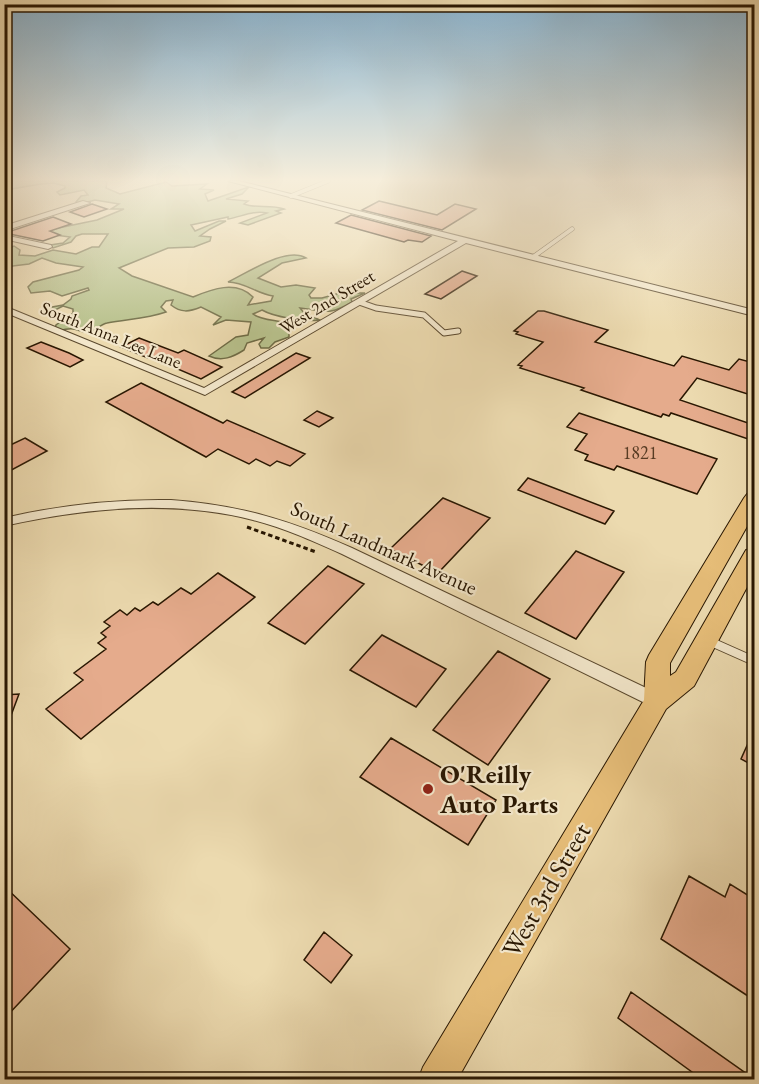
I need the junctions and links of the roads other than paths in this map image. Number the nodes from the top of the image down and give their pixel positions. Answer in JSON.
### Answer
{"nodes":[{"id":1,"x":432,"y":232,"type":"edge"},
{"id":2,"x":567,"y":232,"type":"edge"},
{"id":3,"x":4,"y":237,"type":"edge"},
{"id":4,"x":465,"y":240,"type":"junction"},
{"id":5,"x":48,"y":247,"type":"dead end"},
{"id":6,"x":533,"y":257,"type":"junction"},
{"id":7,"x":359,"y":302,"type":"junction"},
{"id":8,"x":4,"y":309,"type":"edge"},
{"id":9,"x":754,"y":313,"type":"edge"},
{"id":10,"x":458,"y":331,"type":"dead end"},
{"id":11,"x":205,"y":392,"type":"joint"},
{"id":12,"x":754,"y":498,"type":"edge"},
{"id":13,"x":4,"y":522,"type":"edge"},
{"id":14,"x":754,"y":555,"type":"edge"},
{"id":15,"x":707,"y":639,"type":"junction"},
{"id":16,"x":754,"y":661,"type":"edge"},
{"id":17,"x":657,"y":701,"type":"junction"},
{"id":18,"x":436,"y":1080,"type":"edge"}],
"edges":[{"from":1,"to":4,"type":"street"},
{"from":2,"to":6,"type":"lane"},
{"from":3,"to":5,"type":"street"},
{"from":4,"to":6,"type":"street"},
{"from":4,"to":7,"type":"street","name":"West 2nd Street"},
{"from":6,"to":9,"type":"street"},
{"from":7,"to":10,"type":"lane"},
{"from":7,"to":11,"type":"street","name":"West 2nd Street"},
{"from":8,"to":11,"type":"street","name":"South Anna Lee Lane"},
{"from":12,"to":17,"type":"main road","name":"West 3rd Street"},
{"from":13,"to":17,"type":"street","name":"South Landmark Avenue"},
{"from":14,"to":15,"type":"main road","name":"West 3rd Street"},
{"from":15,"to":16,"type":"lane"},
{"from":15,"to":17,"type":"main road","name":"West 3rd Street"},
{"from":17,"to":18,"type":"main road","name":"West 3rd Street"}]}
